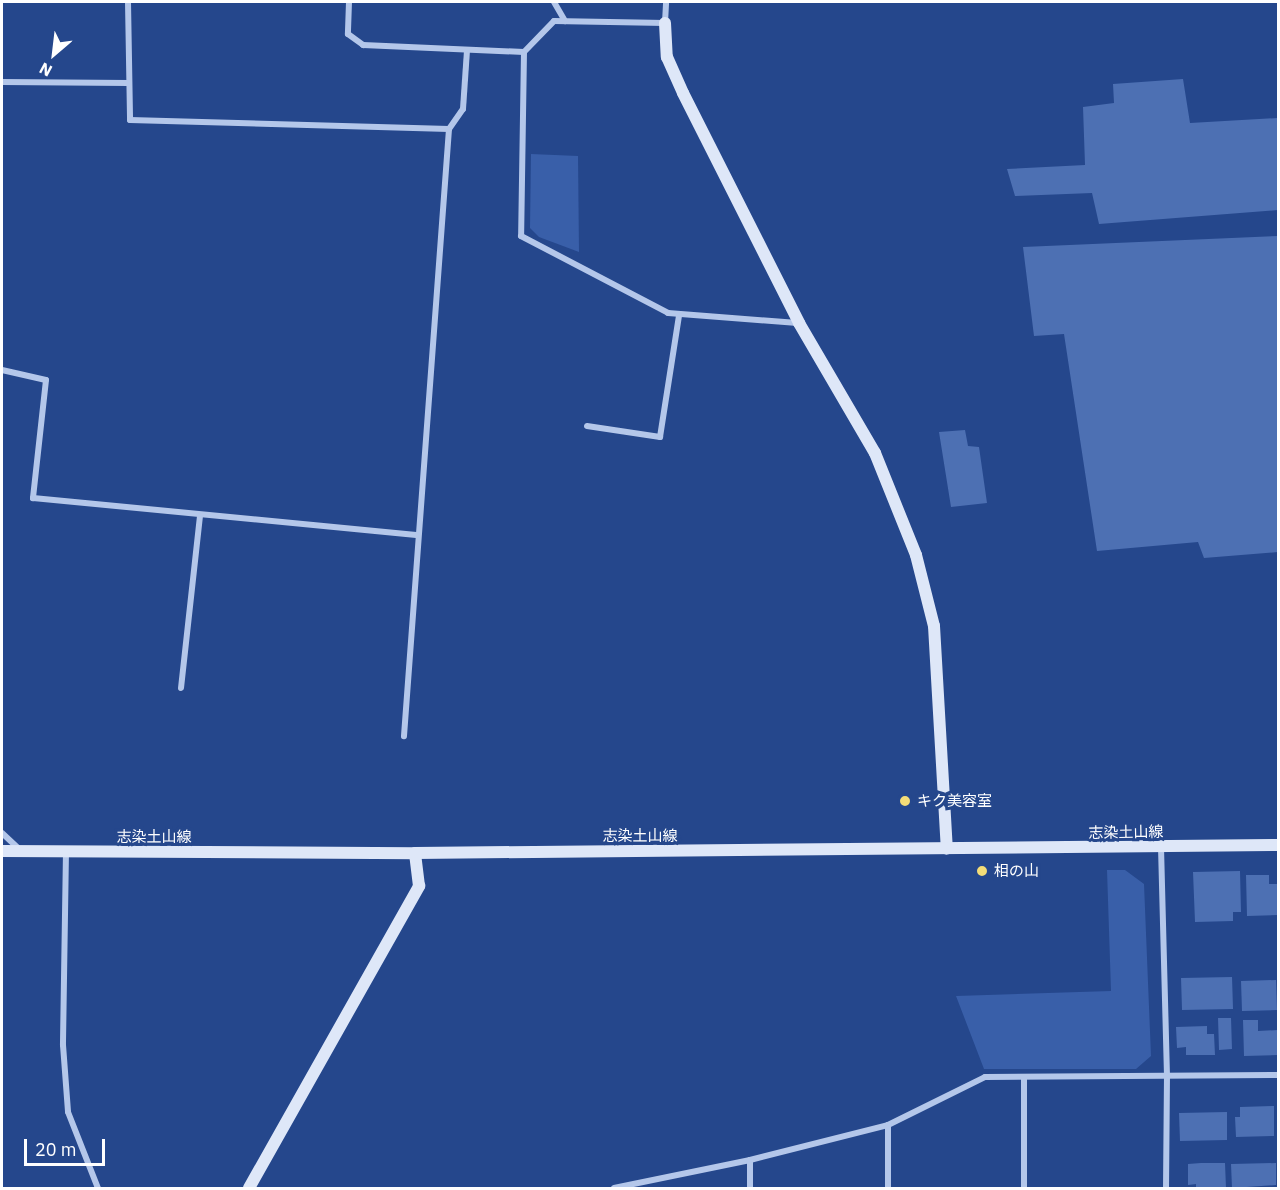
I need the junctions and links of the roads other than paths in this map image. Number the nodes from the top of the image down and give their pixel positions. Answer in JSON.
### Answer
{"nodes":[{"id":1,"x":128,"y":2,"type":"edge"},
{"id":2,"x":349,"y":2,"type":"edge"},
{"id":3,"x":554,"y":2,"type":"edge"},
{"id":4,"x":666,"y":2,"type":"edge"},
{"id":5,"x":566,"y":21,"type":"junction"},
{"id":6,"x":665,"y":23,"type":"junction"},
{"id":7,"x":467,"y":51,"type":"junction"},
{"id":8,"x":524,"y":52,"type":"junction"},
{"id":9,"x":2,"y":82,"type":"edge"},
{"id":10,"x":129,"y":83,"type":"junction"},
{"id":11,"x":449,"y":129,"type":"junction"},
{"id":12,"x":679,"y":315,"type":"junction"},
{"id":13,"x":799,"y":323,"type":"junction"},
{"id":14,"x":2,"y":370,"type":"edge"},
{"id":15,"x":588,"y":426,"type":"dead end"},
{"id":16,"x":200,"y":516,"type":"junction"},
{"id":17,"x":416,"y":535,"type":"junction"},
{"id":18,"x":181,"y":688,"type":"dead end"},
{"id":19,"x":404,"y":736,"type":"dead end"},
{"id":20,"x":2,"y":833,"type":"edge"},
{"id":21,"x":1278,"y":845,"type":"edge"},
{"id":22,"x":1161,"y":847,"type":"junction"},
{"id":23,"x":947,"y":849,"type":"junction"},
{"id":24,"x":2,"y":851,"type":"edge"},
{"id":25,"x":21,"y":851,"type":"junction"},
{"id":26,"x":66,"y":851,"type":"junction"},
{"id":27,"x":416,"y":853,"type":"junction"},
{"id":28,"x":1278,"y":1075,"type":"edge"},
{"id":29,"x":1167,"y":1076,"type":"junction"},
{"id":30,"x":1024,"y":1077,"type":"junction"},
{"id":31,"x":888,"y":1125,"type":"junction"},
{"id":32,"x":750,"y":1160,"type":"junction"},
{"id":33,"x":98,"y":1188,"type":"edge"},
{"id":34,"x":249,"y":1188,"type":"edge"},
{"id":35,"x":614,"y":1188,"type":"edge"},
{"id":36,"x":750,"y":1188,"type":"edge"},
{"id":37,"x":888,"y":1188,"type":"edge"},
{"id":38,"x":1024,"y":1188,"type":"edge"},
{"id":39,"x":1166,"y":1188,"type":"edge"}],
"edges":[{"from":1,"to":10,"type":"street"},
{"from":2,"to":7,"type":"street"},
{"from":3,"to":5,"type":"street"},
{"from":4,"to":6,"type":"street"},
{"from":5,"to":6,"type":"street"},
{"from":5,"to":8,"type":"street"},
{"from":6,"to":13,"type":"main road"},
{"from":7,"to":8,"type":"street"},
{"from":7,"to":11,"type":"street"},
{"from":8,"to":12,"type":"street"},
{"from":9,"to":10,"type":"street"},
{"from":10,"to":11,"type":"street"},
{"from":11,"to":17,"type":"street"},
{"from":12,"to":13,"type":"street"},
{"from":12,"to":15,"type":"street"},
{"from":13,"to":23,"type":"main road"},
{"from":14,"to":16,"type":"street"},
{"from":16,"to":17,"type":"street"},
{"from":16,"to":18,"type":"street"},
{"from":17,"to":19,"type":"street"},
{"from":20,"to":25,"type":"street"},
{"from":21,"to":22,"type":"main road","name":"志染土山線"},
{"from":22,"to":23,"type":"main road","name":"志染土山線"},
{"from":22,"to":29,"type":"street"},
{"from":23,"to":27,"type":"main road","name":"志染土山線"},
{"from":24,"to":25,"type":"main road","name":"志染土山線"},
{"from":25,"to":26,"type":"main road","name":"志染土山線"},
{"from":26,"to":27,"type":"main road","name":"志染土山線"},
{"from":26,"to":33,"type":"street"},
{"from":27,"to":34,"type":"main road"},
{"from":28,"to":29,"type":"street"},
{"from":29,"to":30,"type":"street"},
{"from":29,"to":39,"type":"street"},
{"from":30,"to":31,"type":"street"},
{"from":30,"to":38,"type":"street"},
{"from":31,"to":32,"type":"street"},
{"from":31,"to":37,"type":"street"},
{"from":32,"to":35,"type":"street"},
{"from":32,"to":36,"type":"street"}]}
